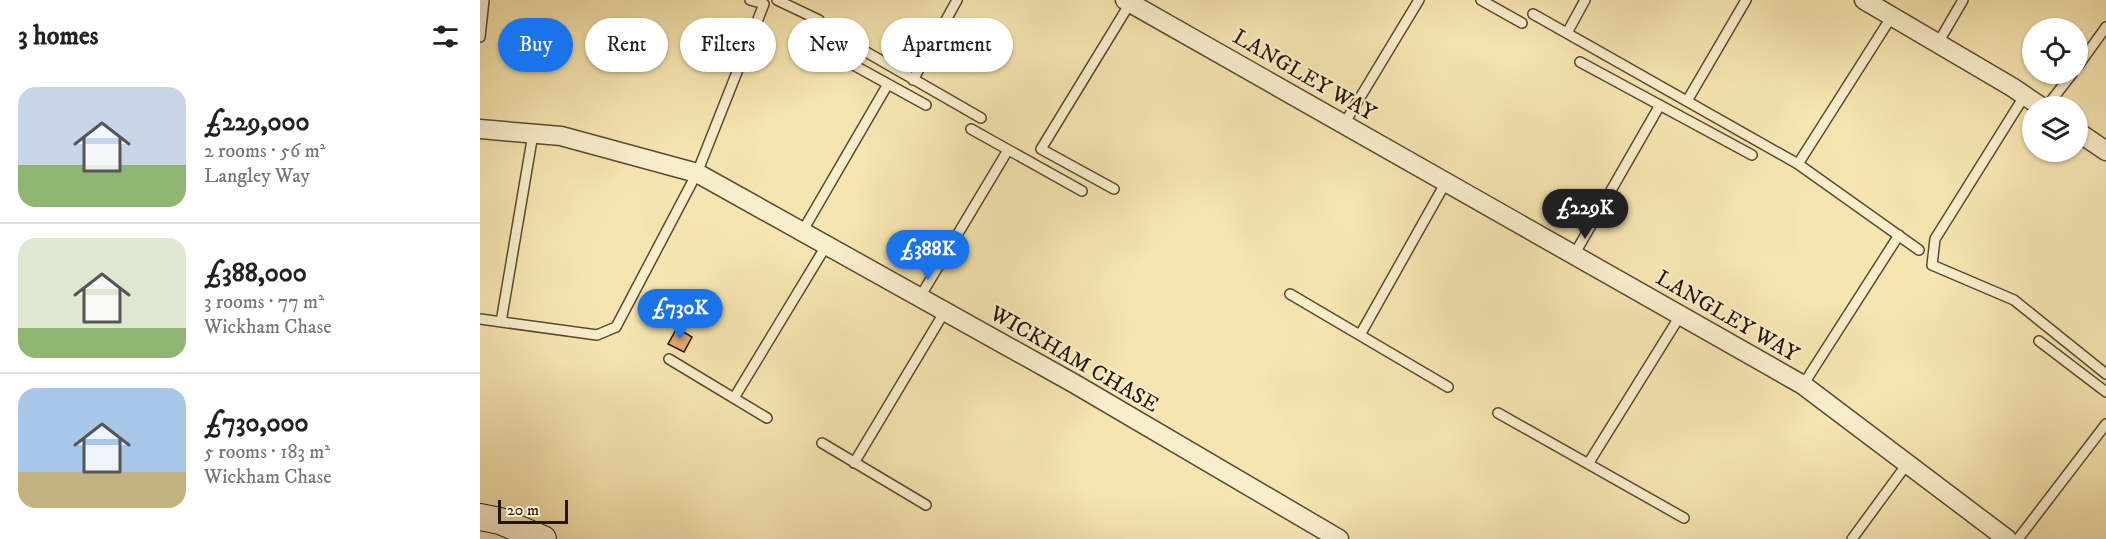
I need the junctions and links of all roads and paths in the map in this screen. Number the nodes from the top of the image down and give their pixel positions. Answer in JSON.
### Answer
{"nodes":[{"id":1,"x":484,"y":0,"type":"edge"},
{"id":2,"x":750,"y":0,"type":"edge"},
{"id":3,"x":777,"y":0,"type":"edge"},
{"id":4,"x":957,"y":0,"type":"edge"},
{"id":5,"x":1419,"y":0,"type":"edge"},
{"id":6,"x":1481,"y":0,"type":"edge"},
{"id":7,"x":1585,"y":0,"type":"edge"},
{"id":8,"x":1746,"y":0,"type":"edge"},
{"id":9,"x":1864,"y":0,"type":"edge"},
{"id":10,"x":1963,"y":0,"type":"edge"},
{"id":11,"x":1129,"y":1,"type":"edge"},
{"id":12,"x":1533,"y":14,"type":"dead end"},
{"id":13,"x":1892,"y":16,"type":"junction"},
{"id":14,"x":815,"y":18,"type":"edge"},
{"id":15,"x":1522,"y":23,"type":"dead end"},
{"id":16,"x":2106,"y":27,"type":"edge"},
{"id":17,"x":1567,"y":33,"type":"junction"},
{"id":18,"x":480,"y":37,"type":"edge"},
{"id":19,"x":1938,"y":43,"type":"junction"},
{"id":20,"x":2088,"y":52,"type":"edge"},
{"id":21,"x":869,"y":55,"type":"edge"},
{"id":22,"x":1580,"y":62,"type":"dead end"},
{"id":23,"x":866,"y":72,"type":"edge"},
{"id":24,"x":913,"y":80,"type":"junction"},
{"id":25,"x":888,"y":84,"type":"junction"},
{"id":26,"x":2064,"y":84,"type":"edge"},
{"id":27,"x":2025,"y":95,"type":"joint"},
{"id":28,"x":2055,"y":96,"type":"edge"},
{"id":29,"x":1687,"y":101,"type":"junction"},
{"id":30,"x":926,"y":105,"type":"dead end"},
{"id":31,"x":1660,"y":105,"type":"junction"},
{"id":32,"x":981,"y":118,"type":"dead end"},
{"id":33,"x":1344,"y":124,"type":"junction"},
{"id":34,"x":480,"y":129,"type":"edge"},
{"id":35,"x":971,"y":129,"type":"dead end"},
{"id":36,"x":533,"y":134,"type":"junction"},
{"id":37,"x":2088,"y":139,"type":"edge"},
{"id":38,"x":1008,"y":150,"type":"junction"},
{"id":39,"x":2106,"y":151,"type":"edge"},
{"id":40,"x":1752,"y":155,"type":"dead end"},
{"id":41,"x":1798,"y":164,"type":"junction"},
{"id":42,"x":697,"y":173,"type":"junction"},
{"id":43,"x":1446,"y":183,"type":"junction"},
{"id":44,"x":1114,"y":189,"type":"dead end"},
{"id":45,"x":1082,"y":191,"type":"dead end"},
{"id":46,"x":802,"y":232,"type":"junction"},
{"id":47,"x":1899,"y":235,"type":"junction"},
{"id":48,"x":826,"y":246,"type":"junction"},
{"id":49,"x":1919,"y":250,"type":"dead end"},
{"id":50,"x":1574,"y":255,"type":"junction"},
{"id":51,"x":1290,"y":294,"type":"dead end"},
{"id":52,"x":920,"y":297,"type":"junction"},
{"id":53,"x":945,"y":312,"type":"junction"},
{"id":54,"x":1680,"y":316,"type":"junction"},
{"id":55,"x":480,"y":320,"type":"edge"},
{"id":56,"x":501,"y":322,"type":"junction"},
{"id":57,"x":1360,"y":335,"type":"junction"},
{"id":58,"x":2039,"y":341,"type":"dead end"},
{"id":59,"x":669,"y":359,"type":"dead end"},
{"id":60,"x":2106,"y":374,"type":"edge"},
{"id":61,"x":1803,"y":385,"type":"junction"},
{"id":62,"x":1448,"y":387,"type":"dead end"},
{"id":63,"x":2106,"y":392,"type":"edge"},
{"id":64,"x":734,"y":398,"type":"junction"},
{"id":65,"x":1498,"y":413,"type":"dead end"},
{"id":66,"x":767,"y":418,"type":"dead end"},
{"id":67,"x":2106,"y":424,"type":"edge"},
{"id":68,"x":822,"y":443,"type":"dead end"},
{"id":69,"x":854,"y":463,"type":"junction"},
{"id":70,"x":1588,"y":464,"type":"junction"},
{"id":71,"x":1907,"y":464,"type":"junction"},
{"id":72,"x":926,"y":505,"type":"dead end"},
{"id":73,"x":480,"y":517,"type":"edge"},
{"id":74,"x":1684,"y":518,"type":"dead end"},
{"id":75,"x":543,"y":539,"type":"edge"},
{"id":76,"x":1339,"y":539,"type":"edge"},
{"id":77,"x":1852,"y":539,"type":"edge"},
{"id":78,"x":2007,"y":539,"type":"edge"},
{"id":79,"x":2018,"y":539,"type":"edge"}],
"edges":[{"from":1,"to":18,"type":"lane"},
{"from":2,"to":42,"type":"lane"},
{"from":3,"to":14,"type":"lane"},
{"from":4,"to":24,"type":"lane"},
{"from":5,"to":33,"type":"lane"},
{"from":6,"to":15,"type":"lane"},
{"from":7,"to":17,"type":"lane"},
{"from":8,"to":29,"type":"lane"},
{"from":9,"to":13,"type":"street"},
{"from":10,"to":19,"type":"lane"},
{"from":11,"to":33,"type":"street","name":"LANGLEY WAY"},
{"from":11,"to":44,"type":"lane"},
{"from":12,"to":17,"type":"lane"},
{"from":13,"to":19,"type":"street"},
{"from":13,"to":41,"type":"lane"},
{"from":16,"to":20,"type":"lane"},
{"from":17,"to":29,"type":"lane"},
{"from":19,"to":27,"type":"street"},
{"from":21,"to":24,"type":"lane"},
{"from":22,"to":31,"type":"lane"},
{"from":23,"to":25,"type":"lane"},
{"from":24,"to":32,"type":"lane"},
{"from":25,"to":30,"type":"lane"},
{"from":25,"to":46,"type":"lane"},
{"from":26,"to":28,"type":"lane"},
{"from":27,"to":60,"type":"lane"},
{"from":29,"to":41,"type":"lane"},
{"from":31,"to":40,"type":"lane"},
{"from":31,"to":50,"type":"lane"},
{"from":33,"to":43,"type":"street","name":"LANGLEY WAY"},
{"from":34,"to":36,"type":"street","name":"WICKHAM CHASE"},
{"from":35,"to":38,"type":"lane"},
{"from":36,"to":42,"type":"street","name":"WICKHAM CHASE"},
{"from":36,"to":56,"type":"lane"},
{"from":37,"to":39,"type":"street"},
{"from":38,"to":45,"type":"lane"},
{"from":38,"to":52,"type":"lane"},
{"from":41,"to":47,"type":"lane"},
{"from":42,"to":46,"type":"street","name":"WICKHAM CHASE"},
{"from":42,"to":56,"type":"lane"},
{"from":43,"to":50,"type":"street","name":"LANGLEY WAY"},
{"from":43,"to":57,"type":"lane"},
{"from":46,"to":48,"type":"street","name":"WICKHAM CHASE"},
{"from":47,"to":49,"type":"lane"},
{"from":47,"to":61,"type":"lane"},
{"from":48,"to":52,"type":"street","name":"WICKHAM CHASE"},
{"from":48,"to":64,"type":"lane"},
{"from":50,"to":54,"type":"street","name":"LANGLEY WAY"},
{"from":51,"to":57,"type":"lane"},
{"from":52,"to":53,"type":"street","name":"WICKHAM CHASE"},
{"from":53,"to":69,"type":"lane"},
{"from":53,"to":76,"type":"street","name":"WICKHAM CHASE"},
{"from":54,"to":61,"type":"street","name":"LANGLEY WAY"},
{"from":54,"to":70,"type":"lane"},
{"from":55,"to":56,"type":"lane"},
{"from":57,"to":62,"type":"lane"},
{"from":58,"to":63,"type":"lane"},
{"from":59,"to":64,"type":"lane"},
{"from":61,"to":71,"type":"street","name":"LANGLEY WAY"},
{"from":64,"to":66,"type":"lane"},
{"from":65,"to":70,"type":"lane"},
{"from":67,"to":79,"type":"lane"},
{"from":68,"to":69,"type":"lane"},
{"from":69,"to":72,"type":"lane"},
{"from":70,"to":74,"type":"lane"},
{"from":71,"to":77,"type":"lane"},
{"from":71,"to":78,"type":"street","name":"LANGLEY WAY"},
{"from":73,"to":75,"type":"street"}]}
